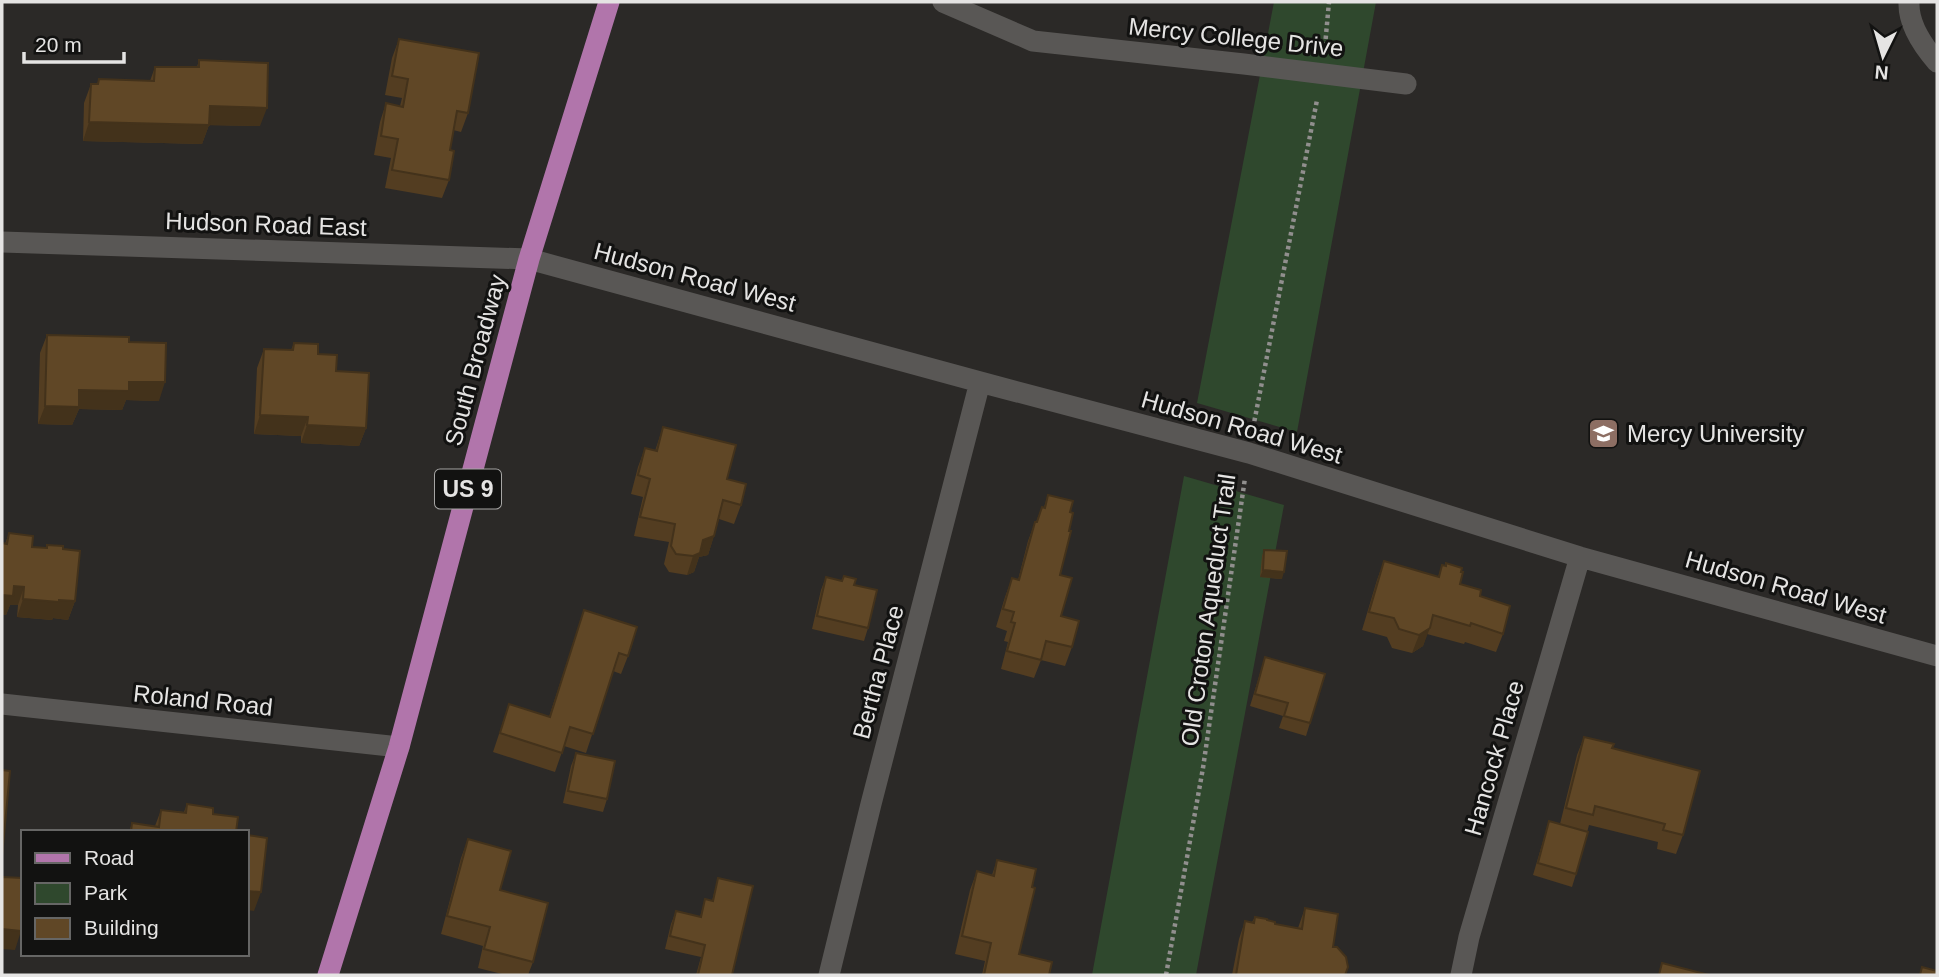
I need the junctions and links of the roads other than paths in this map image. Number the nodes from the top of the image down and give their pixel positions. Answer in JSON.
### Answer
{"nodes":[{"id":1,"x":608,"y":2,"type":"edge"},
{"id":2,"x":943,"y":2,"type":"edge"},
{"id":3,"x":1909,"y":2,"type":"edge"},
{"id":4,"x":1937,"y":62,"type":"edge"},
{"id":5,"x":1406,"y":84,"type":"dead end"},
{"id":6,"x":2,"y":242,"type":"edge"},
{"id":7,"x":529,"y":259,"type":"junction"},
{"id":8,"x":980,"y":382,"type":"junction"},
{"id":9,"x":1580,"y":557,"type":"junction"},
{"id":10,"x":1937,"y":656,"type":"edge"},
{"id":11,"x":2,"y":704,"type":"edge"},
{"id":12,"x":399,"y":747,"type":"junction"},
{"id":13,"x":328,"y":975,"type":"edge"},
{"id":14,"x":829,"y":975,"type":"edge"},
{"id":15,"x":1461,"y":975,"type":"edge"}],
"edges":[{"from":1,"to":7,"type":"main road","name":"South Broadway","number":"US 9"},
{"from":2,"to":5,"type":"street","name":"Mercy College Drive"},
{"from":3,"to":4,"type":"street"},
{"from":6,"to":7,"type":"street","name":"Hudson Road East"},
{"from":7,"to":8,"type":"street","name":"Hudson Road West"},
{"from":7,"to":12,"type":"main road","name":"South Broadway","number":"US 9"},
{"from":8,"to":9,"type":"street","name":"Hudson Road West"},
{"from":8,"to":14,"type":"street","name":"Bertha Place"},
{"from":9,"to":10,"type":"street","name":"Hudson Road West"},
{"from":9,"to":15,"type":"street","name":"Hancock Place"},
{"from":11,"to":12,"type":"street","name":"Roland Road"},
{"from":12,"to":13,"type":"main road","name":"South Broadway","number":"US 9"}]}
